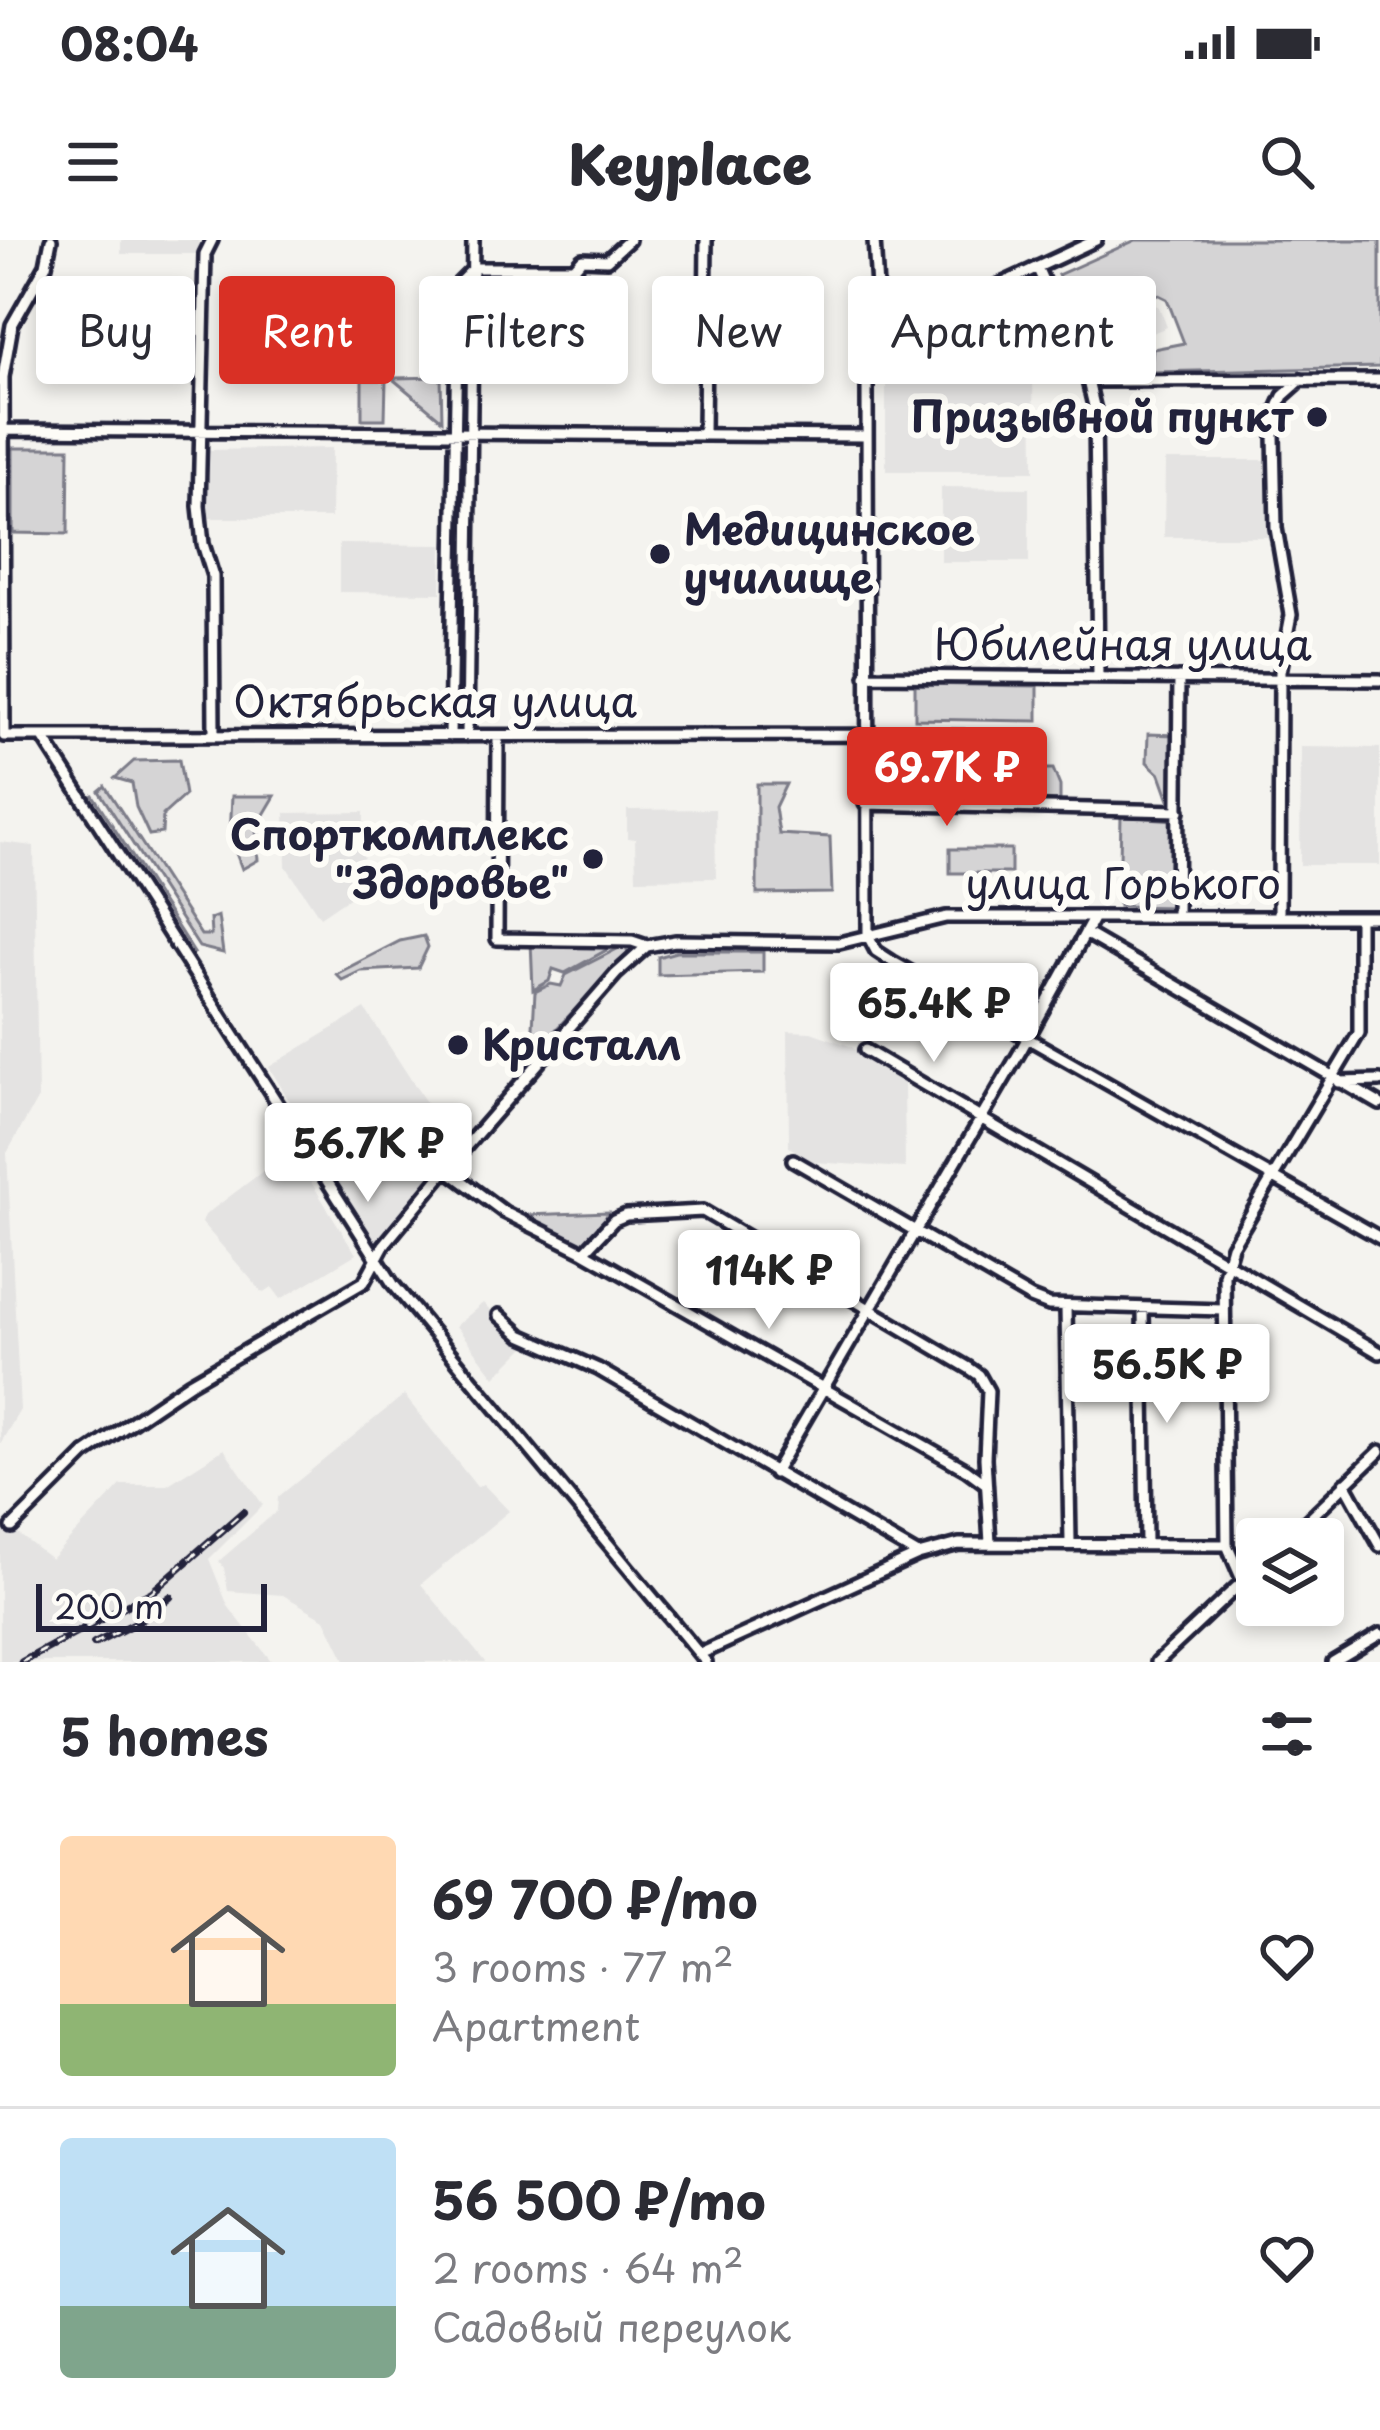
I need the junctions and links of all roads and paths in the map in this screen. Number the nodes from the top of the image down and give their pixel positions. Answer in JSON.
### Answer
{"nodes":[{"id":1,"x":51,"y":240,"type":"edge"},
{"id":2,"x":212,"y":240,"type":"edge"},
{"id":3,"x":473,"y":240,"type":"edge"},
{"id":4,"x":628,"y":240,"type":"edge"},
{"id":5,"x":706,"y":240,"type":"edge"},
{"id":6,"x":874,"y":240,"type":"edge"},
{"id":7,"x":1096,"y":240,"type":"edge"},
{"id":8,"x":1037,"y":267,"type":"junction"},
{"id":9,"x":474,"y":268,"type":"junction"},
{"id":10,"x":876,"y":276,"type":"edge"},
{"id":11,"x":1018,"y":276,"type":"edge"},
{"id":12,"x":1041,"y":276,"type":"edge"},
{"id":13,"x":1301,"y":380,"type":"junction"},
{"id":14,"x":1380,"y":380,"type":"edge"},
{"id":15,"x":1156,"y":381,"type":"edge"},
{"id":16,"x":867,"y":384,"type":"edge"},
{"id":17,"x":1089,"y":384,"type":"edge"},
{"id":18,"x":3,"y":430,"type":"edge"},
{"id":19,"x":200,"y":432,"type":"junction"},
{"id":20,"x":454,"y":434,"type":"junction"},
{"id":21,"x":471,"y":434,"type":"junction"},
{"id":22,"x":704,"y":435,"type":"junction"},
{"id":23,"x":867,"y":436,"type":"junction"},
{"id":24,"x":866,"y":676,"type":"junction"},
{"id":25,"x":1098,"y":677,"type":"junction"},
{"id":26,"x":1179,"y":678,"type":"junction"},
{"id":27,"x":1280,"y":678,"type":"junction"},
{"id":28,"x":1380,"y":680,"type":"edge"},
{"id":29,"x":214,"y":735,"type":"junction"},
{"id":30,"x":866,"y":735,"type":"junction"},
{"id":31,"x":44,"y":736,"type":"junction"},
{"id":32,"x":450,"y":736,"type":"junction"},
{"id":33,"x":467,"y":736,"type":"junction"},
{"id":34,"x":498,"y":736,"type":"junction"},
{"id":35,"x":866,"y":804,"type":"junction"},
{"id":36,"x":1179,"y":811,"type":"junction"},
{"id":37,"x":1279,"y":916,"type":"junction"},
{"id":38,"x":1094,"y":917,"type":"junction"},
{"id":39,"x":1177,"y":917,"type":"junction"},
{"id":40,"x":1359,"y":917,"type":"junction"},
{"id":41,"x":1380,"y":917,"type":"edge"},
{"id":42,"x":1085,"y":933,"type":"junction"},
{"id":43,"x":868,"y":936,"type":"junction"},
{"id":44,"x":647,"y":946,"type":"junction"},
{"id":45,"x":1028,"y":1037,"type":"junction"},
{"id":46,"x":865,"y":1050,"type":"dead end"},
{"id":47,"x":1335,"y":1080,"type":"junction"},
{"id":48,"x":1380,"y":1081,"type":"edge"},
{"id":49,"x":1380,"y":1104,"type":"edge"},
{"id":50,"x":980,"y":1119,"type":"junction"},
{"id":51,"x":793,"y":1160,"type":"dead end"},
{"id":52,"x":446,"y":1169,"type":"junction"},
{"id":53,"x":1274,"y":1177,"type":"junction"},
{"id":54,"x":916,"y":1231,"type":"junction"},
{"id":55,"x":1380,"y":1238,"type":"edge"},
{"id":56,"x":584,"y":1252,"type":"junction"},
{"id":57,"x":376,"y":1259,"type":"junction"},
{"id":58,"x":1226,"y":1264,"type":"junction"},
{"id":59,"x":1066,"y":1307,"type":"junction"},
{"id":60,"x":871,"y":1308,"type":"junction"},
{"id":61,"x":1143,"y":1310,"type":"junction"},
{"id":62,"x":1223,"y":1310,"type":"junction"},
{"id":63,"x":500,"y":1315,"type":"dead end"},
{"id":64,"x":1380,"y":1354,"type":"edge"},
{"id":65,"x":822,"y":1389,"type":"junction"},
{"id":66,"x":1380,"y":1451,"type":"edge"},
{"id":67,"x":774,"y":1473,"type":"junction"},
{"id":68,"x":1345,"y":1483,"type":"junction"},
{"id":69,"x":986,"y":1484,"type":"junction"},
{"id":70,"x":1309,"y":1518,"type":"edge"},
{"id":71,"x":12,"y":1527,"type":"dead end"},
{"id":72,"x":1070,"y":1542,"type":"junction"},
{"id":73,"x":990,"y":1543,"type":"junction"},
{"id":74,"x":1146,"y":1543,"type":"junction"},
{"id":75,"x":1227,"y":1545,"type":"junction"},
{"id":76,"x":1380,"y":1546,"type":"edge"},
{"id":77,"x":919,"y":1556,"type":"junction"},
{"id":78,"x":1236,"y":1566,"type":"edge"},
{"id":79,"x":1236,"y":1589,"type":"edge"},
{"id":80,"x":1380,"y":1634,"type":"edge"},
{"id":81,"x":1169,"y":1651,"type":"junction"},
{"id":82,"x":703,"y":1658,"type":"edge"},
{"id":83,"x":1157,"y":1662,"type":"edge"},
{"id":84,"x":1177,"y":1662,"type":"edge"},
{"id":85,"x":1333,"y":1662,"type":"edge"}],
"edges":[{"from":1,"to":18,"type":"street"},
{"from":2,"to":19,"type":"street"},
{"from":3,"to":9,"type":"street"},
{"from":4,"to":9,"type":"street"},
{"from":5,"to":22,"type":"street"},
{"from":6,"to":10,"type":"street"},
{"from":7,"to":8,"type":"street"},
{"from":8,"to":11,"type":"street"},
{"from":8,"to":12,"type":"street"},
{"from":9,"to":20,"type":"street"},
{"from":9,"to":21,"type":"street"},
{"from":13,"to":14,"type":"street"},
{"from":13,"to":15,"type":"street"},
{"from":13,"to":27,"type":"street"},
{"from":16,"to":23,"type":"street"},
{"from":17,"to":25,"type":"street"},
{"from":18,"to":19,"type":"street"},
{"from":18,"to":31,"type":"street","name":"Октябрьская улица"},
{"from":19,"to":20,"type":"street"},
{"from":19,"to":29,"type":"street"},
{"from":20,"to":21,"type":"street"},
{"from":20,"to":32,"type":"street"},
{"from":21,"to":22,"type":"street"},
{"from":21,"to":33,"type":"street"},
{"from":22,"to":23,"type":"street"},
{"from":23,"to":24,"type":"street"},
{"from":24,"to":25,"type":"street","name":"Юбилейная улица"},
{"from":24,"to":30,"type":"street"},
{"from":25,"to":26,"type":"street","name":"Юбилейная улица"},
{"from":26,"to":27,"type":"street","name":"Юбилейная улица"},
{"from":26,"to":36,"type":"street"},
{"from":27,"to":28,"type":"street","name":"Юбилейная улица"},
{"from":27,"to":37,"type":"street"},
{"from":29,"to":31,"type":"street","name":"Октябрьская улица"},
{"from":29,"to":32,"type":"street","name":"Октябрьская улица"},
{"from":30,"to":34,"type":"street","name":"Октябрьская улица"},
{"from":30,"to":35,"type":"street"},
{"from":31,"to":57,"type":"street"},
{"from":32,"to":33,"type":"street","name":"Октябрьская улица"},
{"from":33,"to":34,"type":"street","name":"Октябрьская улица"},
{"from":34,"to":44,"type":"street","name":"улица Горького"},
{"from":35,"to":36,"type":"street"},
{"from":35,"to":43,"type":"street"},
{"from":36,"to":39,"type":"street"},
{"from":37,"to":39,"type":"street","name":"улица Горького"},
{"from":37,"to":40,"type":"street","name":"улица Горького"},
{"from":38,"to":39,"type":"street","name":"улица Горького"},
{"from":38,"to":42,"type":"street"},
{"from":38,"to":43,"type":"street","name":"улица Горького"},
{"from":40,"to":41,"type":"street","name":"улица Горького"},
{"from":40,"to":47,"type":"street"},
{"from":42,"to":45,"type":"street"},
{"from":42,"to":47,"type":"street"},
{"from":43,"to":44,"type":"street","name":"улица Горького"},
{"from":43,"to":45,"type":"street"},
{"from":44,"to":52,"type":"street"},
{"from":45,"to":50,"type":"street"},
{"from":45,"to":53,"type":"street"},
{"from":46,"to":50,"type":"street"},
{"from":47,"to":48,"type":"street"},
{"from":47,"to":49,"type":"street"},
{"from":47,"to":53,"type":"street"},
{"from":50,"to":54,"type":"street"},
{"from":50,"to":58,"type":"street"},
{"from":51,"to":54,"type":"street"},
{"from":52,"to":56,"type":"street"},
{"from":52,"to":57,"type":"street"},
{"from":53,"to":55,"type":"street"},
{"from":53,"to":58,"type":"street"},
{"from":54,"to":59,"type":"street"},
{"from":54,"to":60,"type":"street"},
{"from":56,"to":60,"type":"street"},
{"from":56,"to":65,"type":"street"},
{"from":57,"to":71,"type":"street"},
{"from":57,"to":82,"type":"street"},
{"from":58,"to":62,"type":"street"},
{"from":58,"to":64,"type":"street"},
{"from":59,"to":61,"type":"street"},
{"from":59,"to":72,"type":"street"},
{"from":60,"to":65,"type":"street"},
{"from":60,"to":69,"type":"street"},
{"from":61,"to":62,"type":"street"},
{"from":61,"to":74,"type":"street"},
{"from":62,"to":75,"type":"street"},
{"from":63,"to":67,"type":"street"},
{"from":65,"to":67,"type":"street"},
{"from":65,"to":69,"type":"street"},
{"from":66,"to":68,"type":"street"},
{"from":67,"to":77,"type":"street"},
{"from":68,"to":70,"type":"street"},
{"from":68,"to":76,"type":"street"},
{"from":69,"to":73,"type":"street"},
{"from":72,"to":73,"type":"street"},
{"from":72,"to":74,"type":"street"},
{"from":73,"to":77,"type":"street"},
{"from":74,"to":75,"type":"street"},
{"from":75,"to":78,"type":"street"},
{"from":77,"to":82,"type":"street"},
{"from":79,"to":81,"type":"street"},
{"from":80,"to":85,"type":"street"},
{"from":81,"to":83,"type":"street"},
{"from":81,"to":84,"type":"street"}]}
